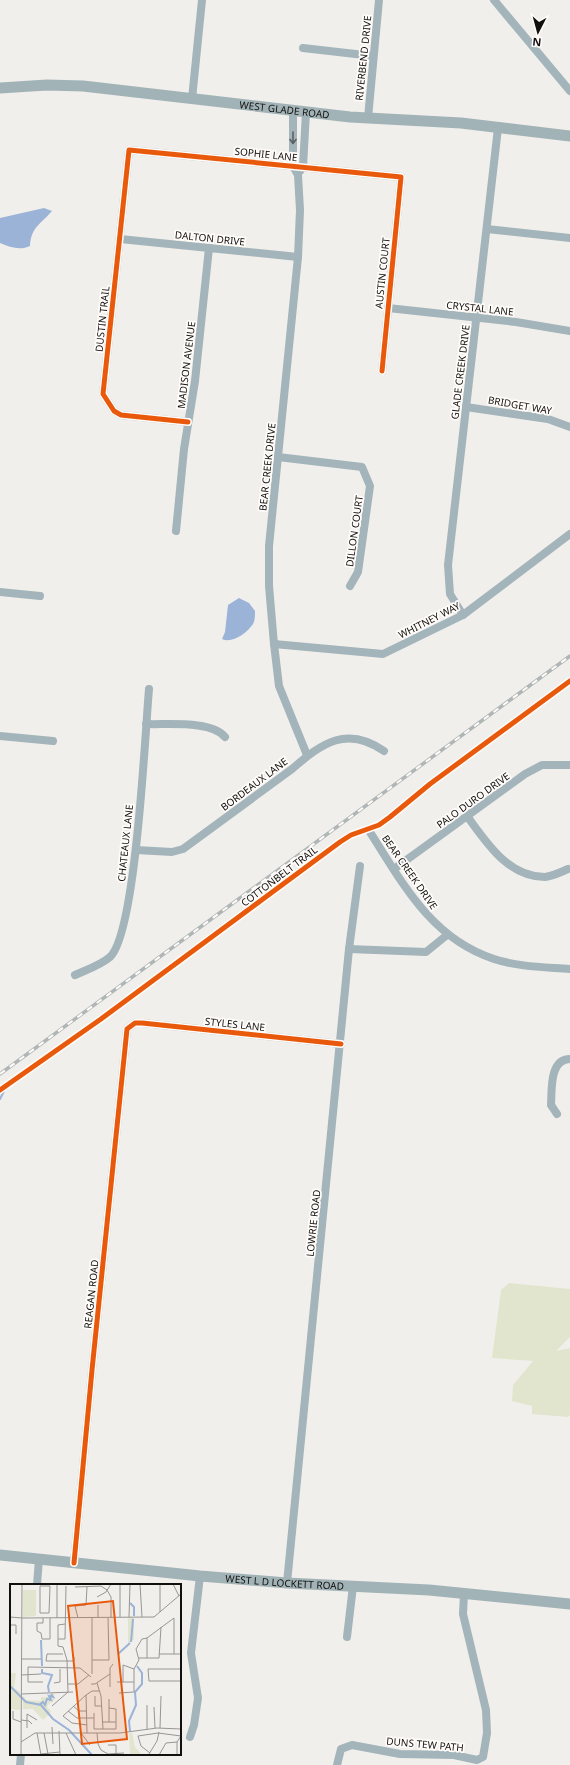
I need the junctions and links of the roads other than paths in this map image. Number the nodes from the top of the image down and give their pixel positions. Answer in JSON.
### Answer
{"nodes":[{"id":1,"x":202,"y":0,"type":"edge"},
{"id":2,"x":379,"y":0,"type":"edge"},
{"id":3,"x":494,"y":0,"type":"edge"},
{"id":4,"x":303,"y":48,"type":"dead end"},
{"id":5,"x":374,"y":56,"type":"junction"},
{"id":6,"x":0,"y":88,"type":"edge"},
{"id":7,"x":570,"y":91,"type":"edge"},
{"id":8,"x":192,"y":99,"type":"junction"},
{"id":9,"x":293,"y":110,"type":"junction"},
{"id":10,"x":306,"y":112,"type":"junction"},
{"id":11,"x":368,"y":118,"type":"junction"},
{"id":12,"x":498,"y":128,"type":"junction"},
{"id":13,"x":570,"y":136,"type":"edge"},
{"id":14,"x":129,"y":150,"type":"joint"},
{"id":15,"x":293,"y":166,"type":"junction"},
{"id":16,"x":302,"y":167,"type":"junction"},
{"id":17,"x":298,"y":175,"type":"junction"},
{"id":18,"x":401,"y":177,"type":"joint"},
{"id":19,"x":487,"y":229,"type":"junction"},
{"id":20,"x":570,"y":238,"type":"edge"},
{"id":21,"x":120,"y":239,"type":"junction"},
{"id":22,"x":209,"y":248,"type":"junction"},
{"id":23,"x":298,"y":257,"type":"junction"},
{"id":24,"x":388,"y":308,"type":"junction"},
{"id":25,"x":477,"y":318,"type":"junction"},
{"id":26,"x":570,"y":330,"type":"edge"},
{"id":27,"x":382,"y":371,"type":"dead end"},
{"id":28,"x":466,"y":407,"type":"junction"},
{"id":29,"x":188,"y":422,"type":"junction"},
{"id":30,"x":570,"y":427,"type":"edge"},
{"id":31,"x":278,"y":457,"type":"junction"},
{"id":32,"x":176,"y":531,"type":"dead end"},
{"id":33,"x":570,"y":534,"type":"edge"},
{"id":34,"x":350,"y":586,"type":"dead end"},
{"id":35,"x":0,"y":592,"type":"edge"},
{"id":36,"x":40,"y":596,"type":"dead end"},
{"id":37,"x":463,"y":615,"type":"junction"},
{"id":38,"x":274,"y":644,"type":"junction"},
{"id":39,"x":149,"y":689,"type":"dead end"},
{"id":40,"x":146,"y":724,"type":"junction"},
{"id":41,"x":0,"y":736,"type":"edge"},
{"id":42,"x":224,"y":737,"type":"dead end"},
{"id":43,"x":53,"y":741,"type":"dead end"},
{"id":44,"x":384,"y":751,"type":"dead end"},
{"id":45,"x":307,"y":755,"type":"junction"},
{"id":46,"x":570,"y":765,"type":"edge"},
{"id":47,"x":468,"y":816,"type":"junction"},
{"id":48,"x":368,"y":829,"type":"dead end"},
{"id":49,"x":136,"y":850,"type":"junction"},
{"id":50,"x":360,"y":866,"type":"dead end"},
{"id":51,"x":394,"y":869,"type":"junction"},
{"id":52,"x":568,"y":869,"type":"dead end"},
{"id":53,"x":447,"y":936,"type":"junction"},
{"id":54,"x":349,"y":949,"type":"junction"},
{"id":55,"x":570,"y":969,"type":"edge"},
{"id":56,"x":75,"y":975,"type":"dead end"},
{"id":57,"x":129,"y":1028,"type":"joint"},
{"id":58,"x":341,"y":1044,"type":"junction"},
{"id":59,"x":570,"y":1059,"type":"edge"},
{"id":60,"x":557,"y":1114,"type":"dead end"},
{"id":61,"x":0,"y":1555,"type":"edge"},
{"id":62,"x":39,"y":1559,"type":"junction"},
{"id":63,"x":74,"y":1563,"type":"junction"},
{"id":64,"x":200,"y":1576,"type":"junction"},
{"id":65,"x":287,"y":1583,"type":"junction"},
{"id":66,"x":37,"y":1584,"type":"edge"},
{"id":67,"x":354,"y":1586,"type":"junction"},
{"id":68,"x":464,"y":1594,"type":"junction"},
{"id":69,"x":570,"y":1604,"type":"edge"},
{"id":70,"x":347,"y":1637,"type":"dead end"},
{"id":71,"x":190,"y":1737,"type":"dead end"},
{"id":72,"x":21,"y":1755,"type":"edge"},
{"id":73,"x":20,"y":1765,"type":"edge"},
{"id":74,"x":338,"y":1765,"type":"edge"}],
"edges":[{"from":1,"to":8,"type":"street"},
{"from":2,"to":5,"type":"street","name":"RIVERBEND DRIVE"},
{"from":3,"to":7,"type":"street"},
{"from":4,"to":5,"type":"street"},
{"from":5,"to":11,"type":"street","name":"RIVERBEND DRIVE"},
{"from":6,"to":8,"type":"main road","name":"WEST GLADE ROAD"},
{"from":8,"to":9,"type":"main road","name":"WEST GLADE ROAD"},
{"from":9,"to":10,"type":"main road","name":"WEST GLADE ROAD"},
{"from":9,"to":15,"type":"street","name":"BEAR CREEK DRIVE","one_way":true},
{"from":10,"to":11,"type":"main road","name":"WEST GLADE ROAD"},
{"from":10,"to":16,"type":"street","name":"BEAR CREEK DRIVE"},
{"from":11,"to":12,"type":"main road","name":"WEST GLADE ROAD"},
{"from":12,"to":13,"type":"main road","name":"WEST GLADE ROAD"},
{"from":12,"to":19,"type":"street","name":"GLADE CREEK DRIVE"},
{"from":14,"to":15,"type":"street","name":"SOPHIE LANE"},
{"from":14,"to":21,"type":"street","name":"DUSTIN TRAIL"},
{"from":15,"to":16,"type":"street","name":"SOPHIE LANE"},
{"from":15,"to":17,"type":"street","name":"BEAR CREEK DRIVE"},
{"from":16,"to":17,"type":"street","name":"BEAR CREEK DRIVE"},
{"from":16,"to":18,"type":"street","name":"SOPHIE LANE"},
{"from":17,"to":23,"type":"street","name":"BEAR CREEK DRIVE"},
{"from":18,"to":24,"type":"street","name":"AUSTIN COURT"},
{"from":19,"to":20,"type":"street"},
{"from":19,"to":25,"type":"street","name":"GLADE CREEK DRIVE"},
{"from":21,"to":22,"type":"street","name":"DALTON DRIVE"},
{"from":21,"to":29,"type":"street","name":"DUSTIN TRAIL"},
{"from":22,"to":23,"type":"street","name":"DALTON DRIVE"},
{"from":22,"to":29,"type":"street","name":"MADISON AVENUE"},
{"from":23,"to":31,"type":"street","name":"BEAR CREEK DRIVE"},
{"from":24,"to":25,"type":"street","name":"CRYSTAL LANE"},
{"from":24,"to":27,"type":"street","name":"AUSTIN COURT"},
{"from":25,"to":26,"type":"street","name":"CRYSTAL LANE"},
{"from":25,"to":28,"type":"street","name":"GLADE CREEK DRIVE"},
{"from":28,"to":30,"type":"street","name":"BRIDGET WAY"},
{"from":28,"to":37,"type":"street","name":"GLADE CREEK DRIVE"},
{"from":29,"to":32,"type":"street","name":"MADISON AVENUE"},
{"from":31,"to":34,"type":"street","name":"DILLON COURT"},
{"from":31,"to":38,"type":"street","name":"BEAR CREEK DRIVE"},
{"from":33,"to":37,"type":"street","name":"WHITNEY WAY"},
{"from":35,"to":36,"type":"street"},
{"from":37,"to":38,"type":"street","name":"WHITNEY WAY"},
{"from":38,"to":45,"type":"street","name":"BEAR CREEK DRIVE"},
{"from":39,"to":40,"type":"street","name":"CHATEAUX LANE"},
{"from":40,"to":42,"type":"street"},
{"from":40,"to":49,"type":"street","name":"CHATEAUX LANE"},
{"from":41,"to":43,"type":"street"},
{"from":44,"to":45,"type":"street","name":"BORDEAUX LANE"},
{"from":45,"to":49,"type":"street","name":"BORDEAUX LANE"},
{"from":46,"to":47,"type":"street","name":"PALO DURO DRIVE"},
{"from":47,"to":51,"type":"street","name":"PALO DURO DRIVE"},
{"from":47,"to":52,"type":"street"},
{"from":48,"to":51,"type":"street","name":"BEAR CREEK DRIVE"},
{"from":49,"to":56,"type":"street","name":"CHATEAUX LANE"},
{"from":50,"to":54,"type":"street","name":"LOWRIE ROAD"},
{"from":51,"to":53,"type":"street","name":"BEAR CREEK DRIVE"},
{"from":53,"to":54,"type":"street"},
{"from":53,"to":55,"type":"street","name":"BEAR CREEK DRIVE"},
{"from":54,"to":58,"type":"street","name":"LOWRIE ROAD"},
{"from":57,"to":58,"type":"street","name":"STYLES LANE"},
{"from":57,"to":63,"type":"street","name":"REAGAN ROAD"},
{"from":58,"to":65,"type":"street","name":"LOWRIE ROAD"},
{"from":59,"to":60,"type":"street"},
{"from":61,"to":62,"type":"main road","name":"WEST L D LOCKETT ROAD"},
{"from":62,"to":63,"type":"main road","name":"WEST L D LOCKETT ROAD"},
{"from":62,"to":66,"type":"street"},
{"from":63,"to":64,"type":"main road","name":"WEST L D LOCKETT ROAD"},
{"from":64,"to":65,"type":"main road","name":"WEST L D LOCKETT ROAD"},
{"from":64,"to":71,"type":"street"},
{"from":65,"to":67,"type":"main road","name":"WEST L D LOCKETT ROAD"},
{"from":67,"to":68,"type":"main road","name":"WEST L D LOCKETT ROAD"},
{"from":67,"to":70,"type":"street"},
{"from":68,"to":69,"type":"main road","name":"WEST L D LOCKETT ROAD"},
{"from":68,"to":74,"type":"street","name":"DUNS TEW PATH"},
{"from":72,"to":73,"type":"street"}]}
